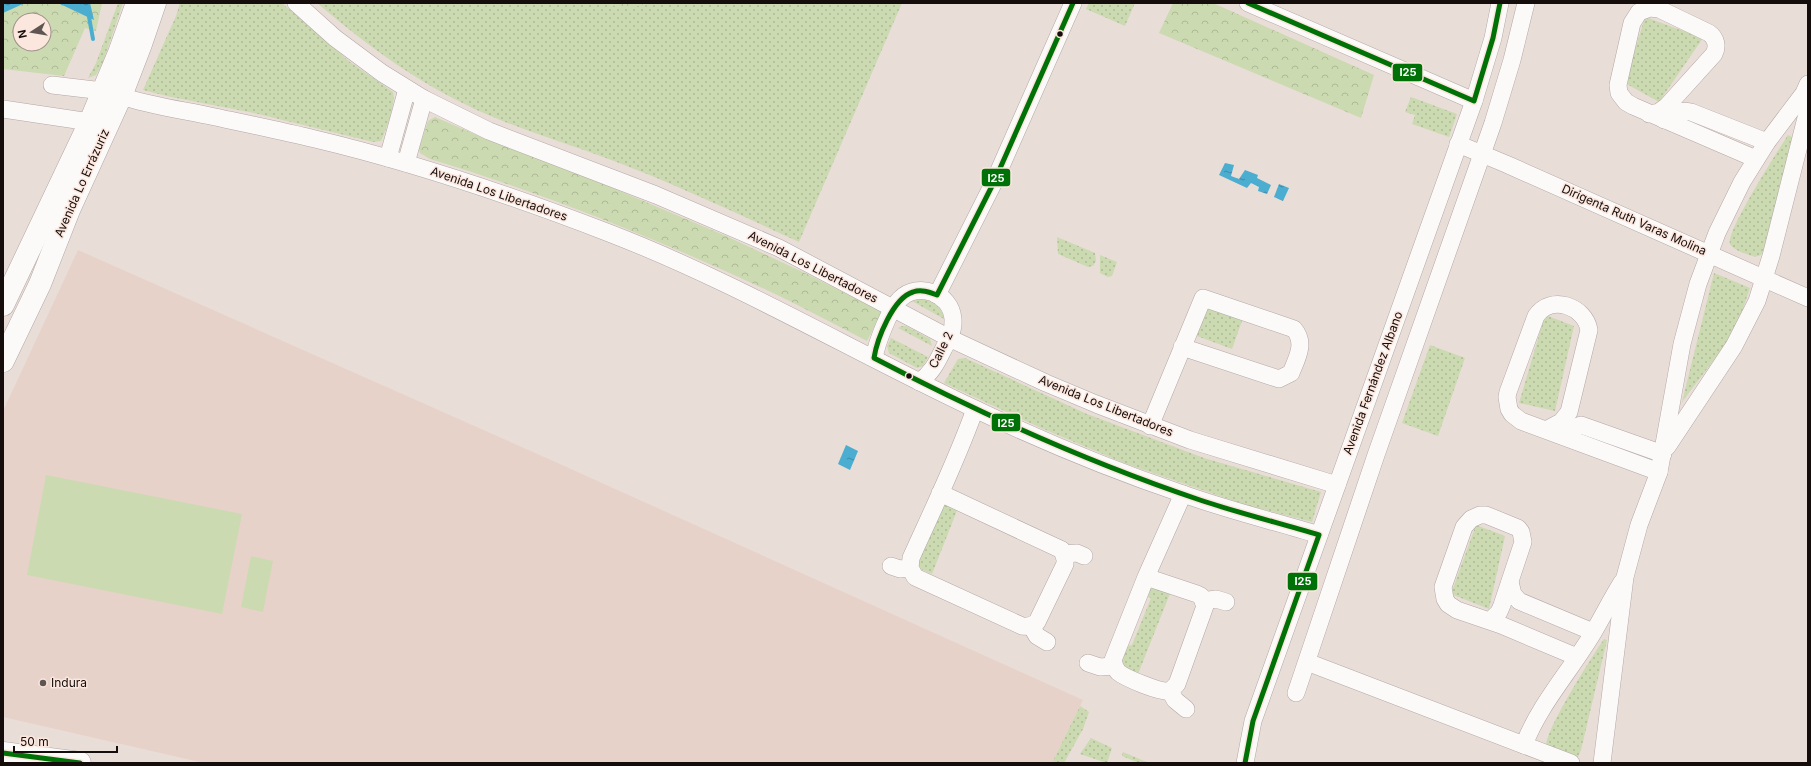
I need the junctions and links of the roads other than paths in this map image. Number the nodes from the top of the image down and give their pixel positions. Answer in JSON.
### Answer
{"nodes":[{"id":1,"x":137,"y":3,"type":"edge"},
{"id":2,"x":155,"y":3,"type":"edge"},
{"id":3,"x":296,"y":3,"type":"edge"},
{"id":4,"x":1072,"y":3,"type":"edge"},
{"id":5,"x":1248,"y":3,"type":"edge"},
{"id":6,"x":1500,"y":3,"type":"edge"},
{"id":7,"x":1526,"y":3,"type":"edge"},
{"id":8,"x":1808,"y":84,"type":"edge"},
{"id":9,"x":52,"y":85,"type":"dead end"},
{"id":10,"x":1686,"y":86,"type":"junction"},
{"id":11,"x":406,"y":89,"type":"junction"},
{"id":12,"x":112,"y":93,"type":"junction"},
{"id":13,"x":424,"y":99,"type":"junction"},
{"id":14,"x":1474,"y":101,"type":"junction"},
{"id":15,"x":3,"y":109,"type":"edge"},
{"id":16,"x":1808,"y":110,"type":"edge"},
{"id":17,"x":1691,"y":112,"type":"junction"},
{"id":18,"x":1657,"y":117,"type":"junction"},
{"id":19,"x":90,"y":122,"type":"junction"},
{"id":20,"x":1767,"y":142,"type":"junction"},
{"id":21,"x":1458,"y":144,"type":"junction"},
{"id":22,"x":1483,"y":154,"type":"junction"},
{"id":23,"x":388,"y":158,"type":"junction"},
{"id":24,"x":1756,"y":159,"type":"junction"},
{"id":25,"x":406,"y":163,"type":"junction"},
{"id":26,"x":1708,"y":253,"type":"junction"},
{"id":27,"x":1765,"y":278,"type":"junction"},
{"id":28,"x":937,"y":295,"type":"junction"},
{"id":29,"x":1808,"y":298,"type":"edge"},
{"id":30,"x":3,"y":305,"type":"edge"},
{"id":31,"x":894,"y":308,"type":"junction"},
{"id":32,"x":949,"y":338,"type":"junction"},
{"id":33,"x":1182,"y":347,"type":"junction"},
{"id":34,"x":874,"y":358,"type":"junction"},
{"id":35,"x":3,"y":361,"type":"edge"},
{"id":36,"x":919,"y":382,"type":"junction"},
{"id":37,"x":1571,"y":405,"type":"junction"},
{"id":38,"x":975,"y":409,"type":"junction"},
{"id":39,"x":1581,"y":425,"type":"junction"},
{"id":40,"x":1150,"y":426,"type":"junction"},
{"id":41,"x":1546,"y":430,"type":"junction"},
{"id":42,"x":1563,"y":436,"type":"junction"},
{"id":43,"x":1663,"y":454,"type":"junction"},
{"id":44,"x":1659,"y":472,"type":"junction"},
{"id":45,"x":1337,"y":485,"type":"junction"},
{"id":46,"x":940,"y":493,"type":"junction"},
{"id":47,"x":1183,"y":494,"type":"junction"},
{"id":48,"x":1319,"y":535,"type":"junction"},
{"id":49,"x":1064,"y":554,"type":"junction"},
{"id":50,"x":1084,"y":556,"type":"dead end"},
{"id":51,"x":891,"y":566,"type":"dead end"},
{"id":52,"x":910,"y":568,"type":"junction"},
{"id":53,"x":1146,"y":577,"type":"junction"},
{"id":54,"x":1625,"y":577,"type":"junction"},
{"id":55,"x":1510,"y":582,"type":"junction"},
{"id":56,"x":1203,"y":601,"type":"junction"},
{"id":57,"x":1519,"y":601,"type":"junction"},
{"id":58,"x":1226,"y":602,"type":"dead end"},
{"id":59,"x":1495,"y":623,"type":"junction"},
{"id":60,"x":1030,"y":626,"type":"junction"},
{"id":61,"x":1593,"y":632,"type":"junction"},
{"id":62,"x":1047,"y":642,"type":"dead end"},
{"id":63,"x":1577,"y":657,"type":"junction"},
{"id":64,"x":1307,"y":662,"type":"junction"},
{"id":65,"x":1088,"y":663,"type":"dead end"},
{"id":66,"x":1114,"y":666,"type":"junction"},
{"id":67,"x":1170,"y":691,"type":"junction"},
{"id":68,"x":1296,"y":693,"type":"dead end"},
{"id":69,"x":1186,"y":709,"type":"dead end"},
{"id":70,"x":1524,"y":746,"type":"junction"},
{"id":71,"x":3,"y":753,"type":"edge"},
{"id":72,"x":80,"y":763,"type":"edge"},
{"id":73,"x":1245,"y":763,"type":"edge"},
{"id":74,"x":1571,"y":763,"type":"edge"},
{"id":75,"x":1602,"y":763,"type":"edge"}],
"edges":[{"from":1,"to":12,"type":"main road","name":"Avenida Lo Errázuriz"},
{"from":2,"to":12,"type":"main road","name":"Avenida Lo Errázuriz"},
{"from":3,"to":11,"type":"street","name":"Avenida Los Libertadores"},
{"from":4,"to":28,"type":"street"},
{"from":5,"to":14,"type":"street"},
{"from":6,"to":14,"type":"street","name":"Avenida Fernández Albano"},
{"from":7,"to":22,"type":"street"},
{"from":8,"to":20,"type":"street"},
{"from":9,"to":12,"type":"street","name":"Avenida Los Libertadores"},
{"from":10,"to":17,"type":"street"},
{"from":10,"to":18,"type":"street"},
{"from":10,"to":18,"type":"street"},
{"from":11,"to":13,"type":"street","name":"Avenida Los Libertadores"},
{"from":11,"to":23,"type":"street"},
{"from":12,"to":19,"type":"main road","name":"Avenida Lo Errázuriz"},
{"from":12,"to":23,"type":"street","name":"Avenida Los Libertadores"},
{"from":12,"to":35,"type":"main road","name":"Avenida Lo Errázuriz"},
{"from":13,"to":25,"type":"street"},
{"from":13,"to":31,"type":"street","name":"Avenida Los Libertadores"},
{"from":14,"to":21,"type":"street","name":"Avenida Fernández Albano"},
{"from":15,"to":19,"type":"street"},
{"from":16,"to":27,"type":"street"},
{"from":17,"to":18,"type":"street"},
{"from":17,"to":20,"type":"street"},
{"from":18,"to":24,"type":"street"},
{"from":19,"to":30,"type":"main road","name":"Avenida Lo Errázuriz"},
{"from":20,"to":24,"type":"street"},
{"from":21,"to":22,"type":"street","name":"Dirigenta Ruth Varas Molina"},
{"from":21,"to":45,"type":"street","name":"Avenida Fernández Albano"},
{"from":22,"to":26,"type":"street","name":"Dirigenta Ruth Varas Molina"},
{"from":22,"to":64,"type":"street"},
{"from":23,"to":25,"type":"street","name":"Avenida Los Libertadores"},
{"from":24,"to":26,"type":"street"},
{"from":25,"to":34,"type":"street","name":"Avenida Los Libertadores"},
{"from":26,"to":27,"type":"street","name":"Dirigenta Ruth Varas Molina"},
{"from":26,"to":43,"type":"street"},
{"from":27,"to":29,"type":"street","name":"Dirigenta Ruth Varas Molina"},
{"from":27,"to":43,"type":"street"},
{"from":28,"to":31,"type":"street"},
{"from":28,"to":32,"type":"street","name":"Calle 2"},
{"from":31,"to":32,"type":"street","name":"Avenida Los Libertadores"},
{"from":31,"to":34,"type":"street"},
{"from":32,"to":36,"type":"street","name":"Calle 2"},
{"from":32,"to":40,"type":"street","name":"Avenida Los Libertadores"},
{"from":33,"to":33,"type":"street"},
{"from":33,"to":40,"type":"street"},
{"from":34,"to":36,"type":"street","name":"Avenida Los Libertadores"},
{"from":36,"to":38,"type":"street","name":"Avenida Los Libertadores"},
{"from":37,"to":39,"type":"street"},
{"from":37,"to":41,"type":"street"},
{"from":37,"to":41,"type":"street"},
{"from":38,"to":46,"type":"street"},
{"from":38,"to":47,"type":"street","name":"Avenida Los Libertadores"},
{"from":39,"to":42,"type":"street"},
{"from":39,"to":43,"type":"street"},
{"from":40,"to":45,"type":"street","name":"Avenida Los Libertadores"},
{"from":41,"to":42,"type":"street"},
{"from":42,"to":44,"type":"street"},
{"from":43,"to":44,"type":"street"},
{"from":44,"to":54,"type":"street"},
{"from":45,"to":48,"type":"street","name":"Avenida Fernández Albano"},
{"from":46,"to":49,"type":"street"},
{"from":46,"to":52,"type":"street"},
{"from":47,"to":48,"type":"street","name":"Avenida Los Libertadores"},
{"from":47,"to":53,"type":"street"},
{"from":48,"to":73,"type":"street","name":"Avenida Fernández Albano"},
{"from":49,"to":50,"type":"street"},
{"from":49,"to":60,"type":"street"},
{"from":51,"to":52,"type":"street"},
{"from":52,"to":60,"type":"street"},
{"from":53,"to":56,"type":"street"},
{"from":53,"to":66,"type":"street"},
{"from":54,"to":61,"type":"street"},
{"from":54,"to":75,"type":"street"},
{"from":55,"to":57,"type":"street"},
{"from":55,"to":59,"type":"street"},
{"from":55,"to":59,"type":"street"},
{"from":56,"to":58,"type":"street"},
{"from":56,"to":67,"type":"street"},
{"from":57,"to":59,"type":"street"},
{"from":57,"to":61,"type":"street"},
{"from":59,"to":63,"type":"street"},
{"from":60,"to":62,"type":"street"},
{"from":61,"to":63,"type":"street"},
{"from":63,"to":70,"type":"street"},
{"from":64,"to":68,"type":"street"},
{"from":64,"to":70,"type":"street"},
{"from":65,"to":66,"type":"street"},
{"from":66,"to":67,"type":"street"},
{"from":67,"to":69,"type":"street"},
{"from":70,"to":74,"type":"street"},
{"from":71,"to":72,"type":"main road"}]}
